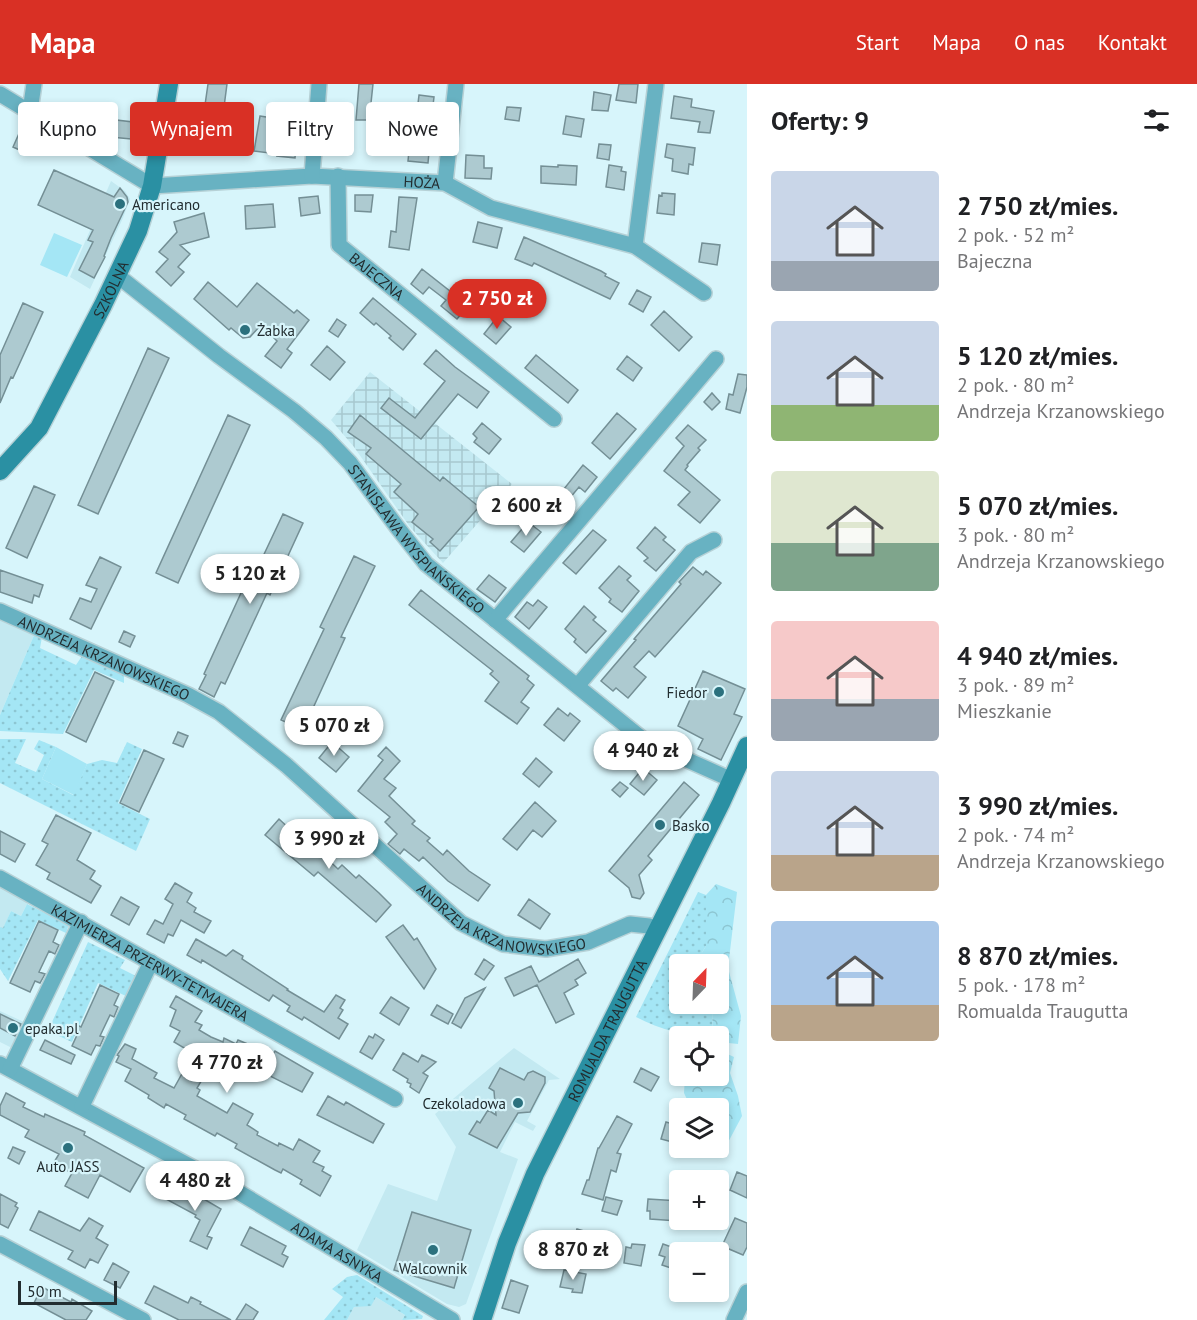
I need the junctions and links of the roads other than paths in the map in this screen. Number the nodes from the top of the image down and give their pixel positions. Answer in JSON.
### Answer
{"nodes":[{"id":1,"x":34,"y":84,"type":"edge"},
{"id":2,"x":169,"y":84,"type":"edge"},
{"id":3,"x":319,"y":84,"type":"edge"},
{"id":4,"x":456,"y":84,"type":"edge"},
{"id":5,"x":656,"y":84,"type":"edge"},
{"id":6,"x":0,"y":94,"type":"edge"},
{"id":7,"x":31,"y":102,"type":"edge"},
{"id":8,"x":18,"y":104,"type":"edge"},
{"id":9,"x":103,"y":156,"type":"edge"},
{"id":10,"x":312,"y":176,"type":"junction"},
{"id":11,"x":338,"y":176,"type":"junction"},
{"id":12,"x":445,"y":183,"type":"junction"},
{"id":13,"x":152,"y":186,"type":"junction"},
{"id":14,"x":635,"y":246,"type":"junction"},
{"id":15,"x":118,"y":276,"type":"junction"},
{"id":16,"x":704,"y":293,"type":"dead end"},
{"id":17,"x":716,"y":359,"type":"dead end"},
{"id":18,"x":554,"y":419,"type":"dead end"},
{"id":19,"x":0,"y":471,"type":"edge"},
{"id":20,"x":714,"y":540,"type":"dead end"},
{"id":21,"x":0,"y":611,"type":"edge"},
{"id":22,"x":495,"y":620,"type":"junction"},
{"id":23,"x":578,"y":685,"type":"junction"},
{"id":24,"x":745,"y":758,"type":"edge"},
{"id":25,"x":732,"y":780,"type":"junction"},
{"id":26,"x":0,"y":878,"type":"edge"},
{"id":27,"x":81,"y":922,"type":"junction"},
{"id":28,"x":657,"y":930,"type":"junction"},
{"id":29,"x":151,"y":962,"type":"junction"},
{"id":30,"x":5,"y":1066,"type":"edge"},
{"id":31,"x":395,"y":1099,"type":"dead end"},
{"id":32,"x":82,"y":1106,"type":"junction"},
{"id":33,"x":0,"y":1244,"type":"edge"},
{"id":34,"x":747,"y":1292,"type":"edge"},
{"id":35,"x":143,"y":1320,"type":"edge"},
{"id":36,"x":452,"y":1320,"type":"edge"},
{"id":37,"x":482,"y":1320,"type":"edge"},
{"id":38,"x":734,"y":1320,"type":"edge"}],
"edges":[{"from":1,"to":7,"type":"street"},
{"from":2,"to":13,"type":"street","name":"SZKOLNA"},
{"from":3,"to":10,"type":"street"},
{"from":4,"to":12,"type":"street"},
{"from":5,"to":14,"type":"street"},
{"from":6,"to":8,"type":"street"},
{"from":9,"to":13,"type":"street"},
{"from":10,"to":11,"type":"street","name":"HOŻA"},
{"from":10,"to":13,"type":"street","name":"HOŻA"},
{"from":11,"to":12,"type":"street","name":"HOŻA"},
{"from":11,"to":18,"type":"street","name":"BAJECZNA"},
{"from":12,"to":14,"type":"street","name":"HOŻA"},
{"from":13,"to":15,"type":"street","name":"SZKOLNA"},
{"from":14,"to":16,"type":"street","name":"HOŻA"},
{"from":15,"to":19,"type":"street","name":"SZKOLNA"},
{"from":15,"to":22,"type":"street","name":"STANISŁAWA WYSPIAŃSKIEGO"},
{"from":17,"to":22,"type":"street"},
{"from":20,"to":23,"type":"street"},
{"from":21,"to":28,"type":"street","name":"ANDRZEJA KRZANOWSKIEGO"},
{"from":22,"to":23,"type":"street","name":"STANISŁAWA WYSPIAŃSKIEGO"},
{"from":23,"to":25,"type":"street","name":"STANISŁAWA WYSPIAŃSKIEGO"},
{"from":24,"to":25,"type":"street","name":"ROMUALDA TRAUGUTTA"},
{"from":25,"to":28,"type":"street","name":"ROMUALDA TRAUGUTTA"},
{"from":26,"to":27,"type":"street","name":"KAZIMIERZA PRZERWY-TETMAJERA"},
{"from":27,"to":29,"type":"street","name":"KAZIMIERZA PRZERWY-TETMAJERA"},
{"from":27,"to":30,"type":"street"},
{"from":28,"to":37,"type":"street","name":"ROMUALDA TRAUGUTTA"},
{"from":29,"to":31,"type":"street","name":"KAZIMIERZA PRZERWY-TETMAJERA"},
{"from":29,"to":32,"type":"street"},
{"from":30,"to":32,"type":"street","name":"ADAMA ASNYKA"},
{"from":32,"to":36,"type":"street","name":"ADAMA ASNYKA"},
{"from":33,"to":35,"type":"street"},
{"from":34,"to":38,"type":"street"}]}
